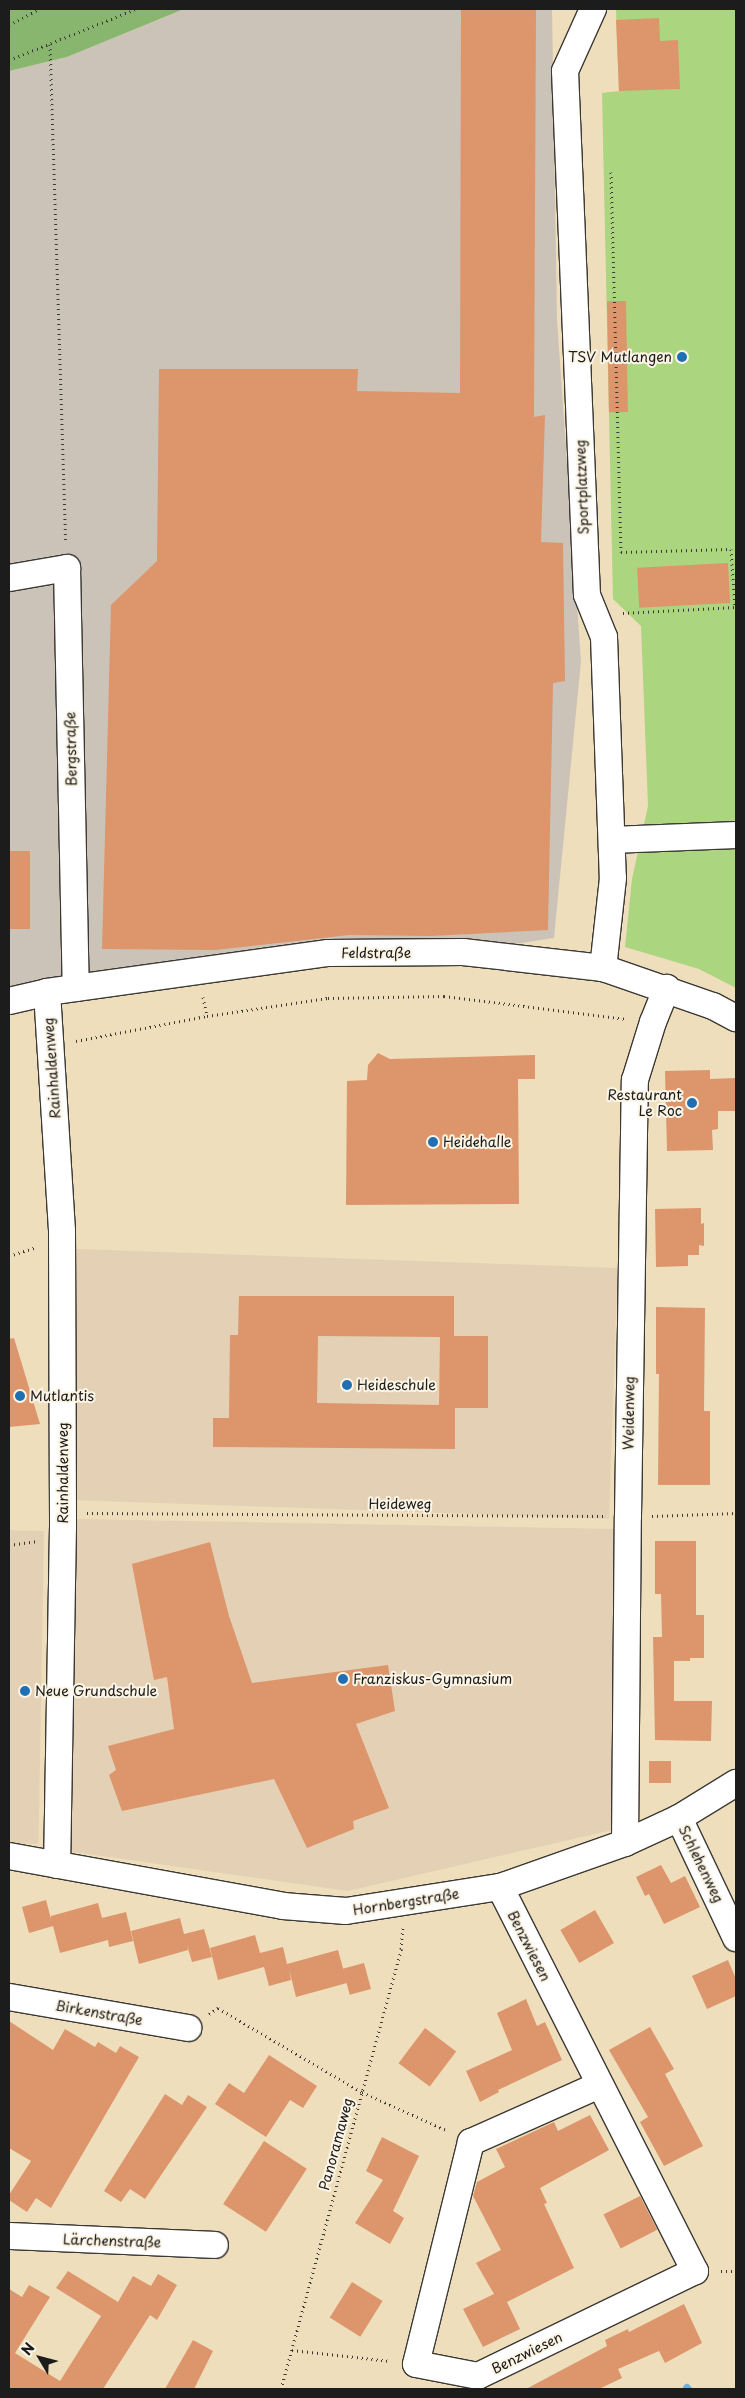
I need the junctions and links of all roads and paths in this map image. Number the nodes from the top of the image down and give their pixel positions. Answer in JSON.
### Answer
{"nodes":[{"id":1,"x":39,"y":9,"type":"edge"},
{"id":2,"x":136,"y":9,"type":"edge"},
{"id":3,"x":593,"y":9,"type":"edge"},
{"id":4,"x":9,"y":25,"type":"edge"},
{"id":5,"x":50,"y":44,"type":"junction"},
{"id":6,"x":9,"y":60,"type":"edge"},
{"id":7,"x":611,"y":172,"type":"dead end"},
{"id":8,"x":67,"y":568,"type":"junction"},
{"id":9,"x":9,"y":578,"type":"edge"},
{"id":10,"x":735,"y":607,"type":"edge"},
{"id":11,"x":594,"y":614,"type":"junction"},
{"id":12,"x":736,"y":835,"type":"edge"},
{"id":13,"x":612,"y":840,"type":"junction"},
{"id":14,"x":603,"y":968,"type":"junction"},
{"id":15,"x":76,"y":988,"type":"junction"},
{"id":16,"x":667,"y":988,"type":"junction"},
{"id":17,"x":47,"y":992,"type":"junction"},
{"id":18,"x":9,"y":1001,"type":"edge"},
{"id":19,"x":736,"y":1018,"type":"edge"},
{"id":20,"x":653,"y":1022,"type":"junction"},
{"id":21,"x":51,"y":1046,"type":"junction"},
{"id":22,"x":63,"y":1513,"type":"junction"},
{"id":23,"x":736,"y":1514,"type":"edge"},
{"id":24,"x":628,"y":1516,"type":"junction"},
{"id":25,"x":731,"y":1787,"type":"edge"},
{"id":26,"x":680,"y":1818,"type":"junction"},
{"id":27,"x":625,"y":1843,"type":"junction"},
{"id":28,"x":9,"y":1856,"type":"edge"},
{"id":29,"x":57,"y":1865,"type":"junction"},
{"id":30,"x":500,"y":1887,"type":"junction"},
{"id":31,"x":405,"y":1903,"type":"junction"},
{"id":32,"x":736,"y":1938,"type":"edge"},
{"id":33,"x":9,"y":1997,"type":"edge"},
{"id":34,"x":188,"y":2028,"type":"joint"},
{"id":35,"x":599,"y":2085,"type":"junction"},
{"id":36,"x":362,"y":2092,"type":"junction"},
{"id":37,"x":471,"y":2142,"type":"junction"},
{"id":38,"x":9,"y":2236,"type":"edge"},
{"id":39,"x":215,"y":2245,"type":"dead end"},
{"id":40,"x":292,"y":2350,"type":"junction"},
{"id":41,"x":416,"y":2364,"type":"junction"},
{"id":42,"x":281,"y":2389,"type":"edge"}],
"edges":[{"from":1,"to":4,"type":"path"},
{"from":2,"to":5,"type":"path"},
{"from":3,"to":11,"type":"street","name":"Sportplatzweg"},
{"from":5,"to":6,"type":"path"},
{"from":5,"to":8,"type":"path"},
{"from":7,"to":10,"type":"path"},
{"from":8,"to":9,"type":"street"},
{"from":8,"to":15,"type":"street","name":"Bergstraße"},
{"from":10,"to":11,"type":"path"},
{"from":11,"to":13,"type":"street","name":"Sportplatzweg"},
{"from":12,"to":13,"type":"street"},
{"from":13,"to":14,"type":"street","name":"Sportplatzweg"},
{"from":14,"to":15,"type":"street","name":"Feldstraße"},
{"from":14,"to":16,"type":"street","name":"Feldstraße"},
{"from":15,"to":17,"type":"street","name":"Feldstraße"},
{"from":16,"to":19,"type":"street","name":"Feldstraße"},
{"from":16,"to":20,"type":"street","name":"Weidenweg"},
{"from":17,"to":18,"type":"street","name":"Feldstraße"},
{"from":17,"to":21,"type":"street","name":"Rainhaldenweg"},
{"from":20,"to":21,"type":"path"},
{"from":20,"to":24,"type":"street","name":"Weidenweg"},
{"from":21,"to":22,"type":"street","name":"Rainhaldenweg"},
{"from":22,"to":24,"type":"path","name":"Heideweg"},
{"from":22,"to":29,"type":"street","name":"Rainhaldenweg"},
{"from":23,"to":24,"type":"path","name":"Heideweg"},
{"from":24,"to":27,"type":"street","name":"Weidenweg"},
{"from":25,"to":26,"type":"street","name":"Hornbergstraße"},
{"from":26,"to":27,"type":"street","name":"Hornbergstraße"},
{"from":26,"to":32,"type":"street","name":"Schlehenweg"},
{"from":27,"to":30,"type":"street","name":"Hornbergstraße"},
{"from":28,"to":29,"type":"street","name":"Hornbergstraße"},
{"from":29,"to":31,"type":"street","name":"Hornbergstraße"},
{"from":30,"to":31,"type":"street","name":"Hornbergstraße"},
{"from":30,"to":35,"type":"street","name":"Benzwiesen"},
{"from":31,"to":36,"type":"path","name":"Panoramaweg"},
{"from":33,"to":34,"type":"street","name":"Birkenstraße"},
{"from":34,"to":36,"type":"path"},
{"from":35,"to":37,"type":"street"},
{"from":35,"to":41,"type":"street","name":"Benzwiesen"},
{"from":36,"to":37,"type":"path"},
{"from":36,"to":40,"type":"path","name":"Panoramaweg"},
{"from":37,"to":41,"type":"street"},
{"from":38,"to":39,"type":"street","name":"Lärchenstraße"},
{"from":40,"to":41,"type":"path"},
{"from":40,"to":42,"type":"path","name":"Panoramaweg"}]}
